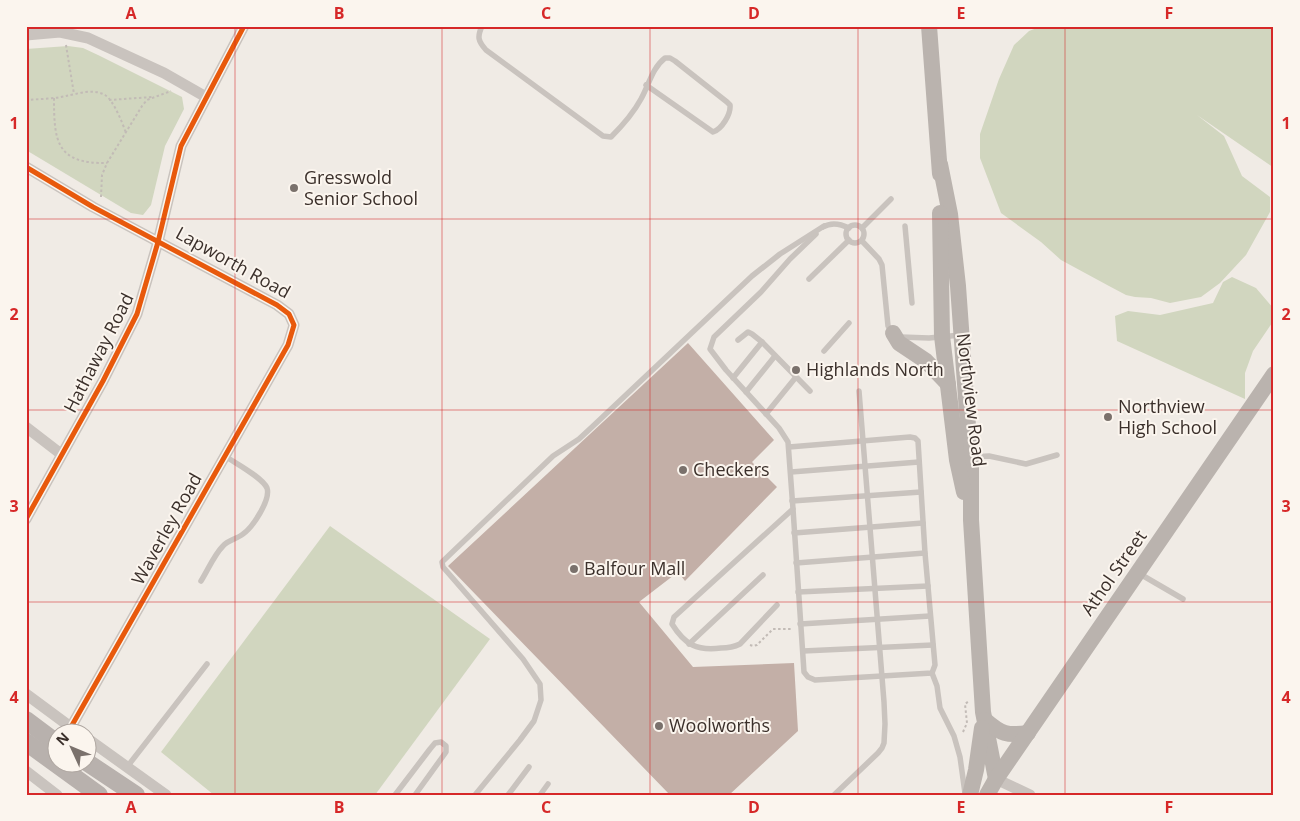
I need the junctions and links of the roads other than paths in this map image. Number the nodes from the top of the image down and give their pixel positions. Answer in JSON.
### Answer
{"nodes":[{"id":1,"x":244,"y":26,"type":"edge"},
{"id":2,"x":482,"y":26,"type":"edge"},
{"id":3,"x":929,"y":26,"type":"edge"},
{"id":4,"x":26,"y":34,"type":"edge"},
{"id":5,"x":646,"y":85,"type":"junction"},
{"id":6,"x":206,"y":97,"type":"junction"},
{"id":7,"x":940,"y":164,"type":"junction"},
{"id":8,"x":26,"y":167,"type":"edge"},
{"id":9,"x":891,"y":199,"type":"dead end"},
{"id":10,"x":824,"y":226,"type":"junction"},
{"id":11,"x":905,"y":226,"type":"dead end"},
{"id":12,"x":849,"y":228,"type":"junction"},
{"id":13,"x":862,"y":228,"type":"junction"},
{"id":14,"x":849,"y":240,"type":"junction"},
{"id":15,"x":862,"y":240,"type":"junction"},
{"id":16,"x":158,"y":242,"type":"junction"},
{"id":17,"x":809,"y":279,"type":"dead end"},
{"id":18,"x":912,"y":303,"type":"dead end"},
{"id":19,"x":849,"y":323,"type":"dead end"},
{"id":20,"x":893,"y":333,"type":"junction"},
{"id":21,"x":961,"y":335,"type":"junction"},
{"id":22,"x":942,"y":336,"type":"junction"},
{"id":23,"x":738,"y":340,"type":"dead end"},
{"id":24,"x":762,"y":342,"type":"junction"},
{"id":25,"x":288,"y":345,"type":"joint"},
{"id":26,"x":824,"y":351,"type":"dead end"},
{"id":27,"x":775,"y":356,"type":"junction"},
{"id":28,"x":1274,"y":374,"type":"edge"},
{"id":29,"x":733,"y":378,"type":"junction"},
{"id":30,"x":796,"y":378,"type":"junction"},
{"id":31,"x":948,"y":384,"type":"junction"},
{"id":32,"x":810,"y":391,"type":"dead end"},
{"id":33,"x":859,"y":391,"type":"dead end"},
{"id":34,"x":746,"y":392,"type":"junction"},
{"id":35,"x":766,"y":414,"type":"junction"},
{"id":36,"x":26,"y":427,"type":"edge"},
{"id":37,"x":789,"y":447,"type":"junction"},
{"id":38,"x":61,"y":454,"type":"junction"},
{"id":39,"x":1057,"y":455,"type":"dead end"},
{"id":40,"x":225,"y":456,"type":"junction"},
{"id":41,"x":970,"y":457,"type":"junction"},
{"id":42,"x":920,"y":462,"type":"junction"},
{"id":43,"x":791,"y":472,"type":"junction"},
{"id":44,"x":921,"y":492,"type":"junction"},
{"id":45,"x":792,"y":501,"type":"junction"},
{"id":46,"x":792,"y":509,"type":"junction"},
{"id":47,"x":26,"y":519,"type":"edge"},
{"id":48,"x":971,"y":520,"type":"junction"},
{"id":49,"x":923,"y":523,"type":"junction"},
{"id":50,"x":794,"y":533,"type":"junction"},
{"id":51,"x":925,"y":553,"type":"junction"},
{"id":52,"x":796,"y":563,"type":"junction"},
{"id":53,"x":1138,"y":573,"type":"junction"},
{"id":54,"x":763,"y":575,"type":"dead end"},
{"id":55,"x":200,"y":581,"type":"dead end"},
{"id":56,"x":928,"y":586,"type":"junction"},
{"id":57,"x":798,"y":592,"type":"junction"},
{"id":58,"x":1182,"y":599,"type":"dead end"},
{"id":59,"x":777,"y":605,"type":"dead end"},
{"id":60,"x":930,"y":616,"type":"junction"},
{"id":61,"x":801,"y":627,"type":"junction"},
{"id":62,"x":689,"y":644,"type":"junction"},
{"id":63,"x":933,"y":645,"type":"junction"},
{"id":64,"x":803,"y":651,"type":"junction"},
{"id":65,"x":207,"y":664,"type":"dead end"},
{"id":66,"x":932,"y":673,"type":"junction"},
{"id":67,"x":26,"y":694,"type":"edge"},
{"id":68,"x":984,"y":710,"type":"junction"},
{"id":69,"x":26,"y":720,"type":"edge"},
{"id":70,"x":67,"y":724,"type":"edge"},
{"id":71,"x":78,"y":724,"type":"edge"},
{"id":72,"x":1028,"y":733,"type":"junction"},
{"id":73,"x":48,"y":736,"type":"edge"},
{"id":74,"x":26,"y":742,"type":"edge"},
{"id":75,"x":98,"y":746,"type":"edge"},
{"id":76,"x":127,"y":767,"type":"junction"},
{"id":77,"x":529,"y":767,"type":"dead end"},
{"id":78,"x":98,"y":770,"type":"edge"},
{"id":79,"x":26,"y":771,"type":"edge"},
{"id":80,"x":996,"y":779,"type":"junction"},
{"id":81,"x":548,"y":784,"type":"dead end"},
{"id":82,"x":57,"y":795,"type":"edge"},
{"id":83,"x":98,"y":795,"type":"edge"},
{"id":84,"x":136,"y":795,"type":"edge"},
{"id":85,"x":166,"y":795,"type":"edge"},
{"id":86,"x":395,"y":795,"type":"edge"},
{"id":87,"x":415,"y":795,"type":"edge"},
{"id":88,"x":475,"y":795,"type":"edge"},
{"id":89,"x":508,"y":795,"type":"edge"},
{"id":90,"x":540,"y":795,"type":"edge"},
{"id":91,"x":834,"y":795,"type":"edge"},
{"id":92,"x":965,"y":795,"type":"edge"},
{"id":93,"x":970,"y":795,"type":"edge"},
{"id":94,"x":987,"y":795,"type":"edge"},
{"id":95,"x":1030,"y":795,"type":"edge"}],
"edges":[{"from":1,"to":6,"type":"street","name":"Hathaway Road"},
{"from":2,"to":5,"type":"lane"},
{"from":3,"to":7,"type":"main road","name":"Northview Road"},
{"from":4,"to":6,"type":"street"},
{"from":5,"to":5,"type":"lane"},
{"from":6,"to":16,"type":"street","name":"Hathaway Road"},
{"from":7,"to":21,"type":"main road","name":"Northview Road"},
{"from":7,"to":22,"type":"main road","name":"Northview Road"},
{"from":8,"to":16,"type":"street","name":"Lapworth Road"},
{"from":9,"to":13,"type":"lane"},
{"from":10,"to":12,"type":"lane"},
{"from":10,"to":29,"type":"lane"},
{"from":10,"to":88,"type":"lane"},
{"from":11,"to":18,"type":"lane"},
{"from":12,"to":13,"type":"lane"},
{"from":12,"to":14,"type":"lane"},
{"from":13,"to":15,"type":"lane"},
{"from":14,"to":15,"type":"lane"},
{"from":14,"to":17,"type":"lane"},
{"from":15,"to":20,"type":"lane"},
{"from":16,"to":25,"type":"street","name":"Lapworth Road"},
{"from":16,"to":38,"type":"street","name":"Hathaway Road"},
{"from":19,"to":26,"type":"lane"},
{"from":20,"to":22,"type":"lane"},
{"from":20,"to":31,"type":"main road"},
{"from":21,"to":22,"type":"lane"},
{"from":21,"to":41,"type":"main road","name":"Northview Road"},
{"from":22,"to":31,"type":"main road","name":"Northview Road"},
{"from":23,"to":24,"type":"lane"},
{"from":24,"to":27,"type":"lane"},
{"from":24,"to":29,"type":"lane"},
{"from":25,"to":40,"type":"street","name":"Waverley Road"},
{"from":27,"to":30,"type":"lane"},
{"from":27,"to":34,"type":"lane"},
{"from":28,"to":53,"type":"main road","name":"Athol Street"},
{"from":29,"to":34,"type":"lane"},
{"from":30,"to":32,"type":"lane"},
{"from":30,"to":35,"type":"lane"},
{"from":31,"to":48,"type":"main road","name":"Northview Road"},
{"from":33,"to":91,"type":"lane"},
{"from":34,"to":35,"type":"lane"},
{"from":35,"to":37,"type":"lane"},
{"from":36,"to":38,"type":"street"},
{"from":37,"to":42,"type":"lane"},
{"from":37,"to":43,"type":"lane"},
{"from":38,"to":47,"type":"street","name":"Hathaway Road"},
{"from":39,"to":41,"type":"lane"},
{"from":40,"to":55,"type":"lane"},
{"from":40,"to":71,"type":"street","name":"Waverley Road"},
{"from":41,"to":48,"type":"main road","name":"Northview Road"},
{"from":42,"to":43,"type":"lane"},
{"from":42,"to":44,"type":"lane"},
{"from":43,"to":45,"type":"lane"},
{"from":44,"to":45,"type":"lane"},
{"from":44,"to":49,"type":"lane"},
{"from":45,"to":46,"type":"lane"},
{"from":46,"to":50,"type":"lane"},
{"from":46,"to":62,"type":"lane"},
{"from":48,"to":68,"type":"main road","name":"Northview Road"},
{"from":49,"to":50,"type":"lane"},
{"from":49,"to":51,"type":"lane"},
{"from":50,"to":52,"type":"lane"},
{"from":51,"to":52,"type":"lane"},
{"from":51,"to":56,"type":"lane"},
{"from":52,"to":57,"type":"lane"},
{"from":53,"to":58,"type":"lane"},
{"from":53,"to":72,"type":"main road","name":"Athol Street"},
{"from":54,"to":62,"type":"lane"},
{"from":56,"to":57,"type":"lane"},
{"from":56,"to":60,"type":"lane"},
{"from":57,"to":61,"type":"lane"},
{"from":59,"to":62,"type":"lane"},
{"from":60,"to":61,"type":"lane"},
{"from":60,"to":63,"type":"lane"},
{"from":61,"to":64,"type":"lane"},
{"from":63,"to":64,"type":"lane"},
{"from":63,"to":66,"type":"lane"},
{"from":64,"to":66,"type":"lane"},
{"from":65,"to":76,"type":"lane"},
{"from":66,"to":92,"type":"lane"},
{"from":67,"to":70,"type":"street"},
{"from":68,"to":72,"type":"main road"},
{"from":68,"to":80,"type":"main road","name":"Northview Road"},
{"from":68,"to":93,"type":"main road"},
{"from":69,"to":73,"type":"main road"},
{"from":72,"to":80,"type":"main road","name":"Athol Street"},
{"from":74,"to":83,"type":"main road"},
{"from":75,"to":76,"type":"street"},
{"from":76,"to":85,"type":"street"},
{"from":77,"to":89,"type":"lane"},
{"from":78,"to":84,"type":"main road"},
{"from":79,"to":82,"type":"street"},
{"from":80,"to":94,"type":"main road","name":"Athol Street"},
{"from":80,"to":95,"type":"street"},
{"from":81,"to":90,"type":"lane"},
{"from":86,"to":87,"type":"lane"}]}
